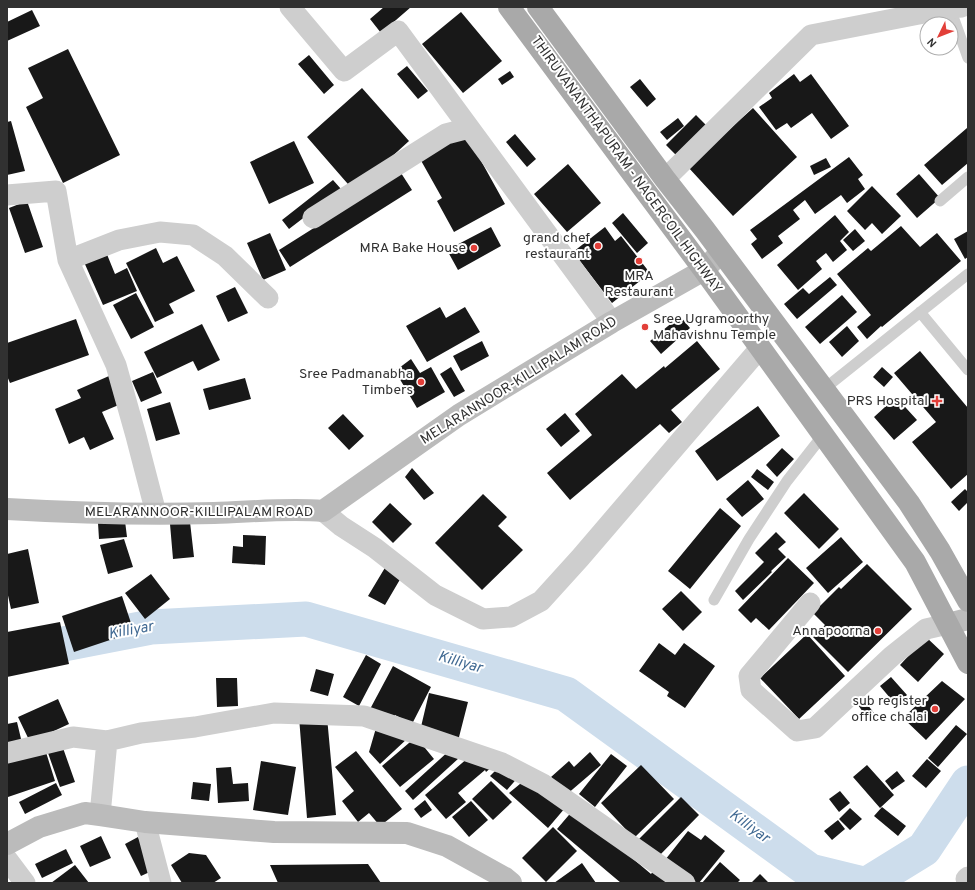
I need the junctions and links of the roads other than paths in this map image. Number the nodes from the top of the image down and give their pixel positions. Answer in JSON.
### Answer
{"nodes":[{"id":1,"x":290,"y":7,"type":"edge"},
{"id":2,"x":509,"y":7,"type":"edge"},
{"id":3,"x":538,"y":7,"type":"edge"},
{"id":4,"x":954,"y":7,"type":"edge"},
{"id":5,"x":967,"y":51,"type":"edge"},
{"id":6,"x":469,"y":128,"type":"junction"},
{"id":7,"x":968,"y":177,"type":"edge"},
{"id":8,"x":665,"y":179,"type":"junction"},
{"id":9,"x":7,"y":195,"type":"edge"},
{"id":10,"x":940,"y":201,"type":"dead end"},
{"id":11,"x":313,"y":218,"type":"dead end"},
{"id":12,"x":721,"y":252,"type":"junction"},
{"id":13,"x":68,"y":260,"type":"junction"},
{"id":14,"x":704,"y":270,"type":"junction"},
{"id":15,"x":968,"y":274,"type":"edge"},
{"id":16,"x":268,"y":298,"type":"dead end"},
{"id":17,"x":920,"y":312,"type":"junction"},
{"id":18,"x":612,"y":322,"type":"junction"},
{"id":19,"x":760,"y":348,"type":"junction"},
{"id":20,"x":968,"y":370,"type":"edge"},
{"id":21,"x":824,"y":389,"type":"junction"},
{"id":22,"x":823,"y":435,"type":"junction"},
{"id":23,"x":7,"y":509,"type":"edge"},
{"id":24,"x":323,"y":512,"type":"junction"},
{"id":25,"x":156,"y":513,"type":"junction"},
{"id":26,"x":714,"y":600,"type":"dead end"},
{"id":27,"x":968,"y":600,"type":"edge"},
{"id":28,"x":810,"y":603,"type":"dead end"},
{"id":29,"x":958,"y":622,"type":"edge"},
{"id":30,"x":967,"y":662,"type":"edge"},
{"id":31,"x":107,"y":741,"type":"junction"},
{"id":32,"x":7,"y":753,"type":"edge"},
{"id":33,"x":100,"y":814,"type":"junction"},
{"id":34,"x":145,"y":822,"type":"junction"},
{"id":35,"x":7,"y":844,"type":"edge"},
{"id":36,"x":7,"y":859,"type":"edge"},
{"id":37,"x":25,"y":883,"type":"edge"},
{"id":38,"x":161,"y":883,"type":"edge"},
{"id":39,"x":511,"y":883,"type":"edge"},
{"id":40,"x":685,"y":883,"type":"edge"}],
"edges":[{"from":1,"to":6,"type":"street"},
{"from":2,"to":14,"type":"main road","name":"THIRUVANANTHAPURAM - NAGERCOIL HIGHWAY"},
{"from":3,"to":8,"type":"main road","name":"THIRUVANANTHAPURAM - NAGERCOIL HIGHWAY"},
{"from":4,"to":5,"type":"lane"},
{"from":4,"to":8,"type":"street"},
{"from":6,"to":11,"type":"street"},
{"from":6,"to":18,"type":"street"},
{"from":7,"to":10,"type":"lane"},
{"from":8,"to":12,"type":"main road","name":"THIRUVANANTHAPURAM - NAGERCOIL HIGHWAY"},
{"from":9,"to":13,"type":"street"},
{"from":12,"to":14,"type":"street","name":"MELARANNOOR-KILLIPALAM ROAD"},
{"from":12,"to":21,"type":"main road","name":"THIRUVANANTHAPURAM - NAGERCOIL HIGHWAY"},
{"from":13,"to":16,"type":"street"},
{"from":13,"to":25,"type":"street"},
{"from":14,"to":18,"type":"street","name":"MELARANNOOR-KILLIPALAM ROAD"},
{"from":14,"to":19,"type":"main road","name":"THIRUVANANTHAPURAM - NAGERCOIL HIGHWAY"},
{"from":15,"to":17,"type":"lane"},
{"from":17,"to":20,"type":"lane"},
{"from":17,"to":21,"type":"lane"},
{"from":18,"to":24,"type":"street","name":"MELARANNOOR-KILLIPALAM ROAD"},
{"from":19,"to":22,"type":"main road","name":"THIRUVANANTHAPURAM - NAGERCOIL HIGHWAY"},
{"from":19,"to":24,"type":"street"},
{"from":21,"to":27,"type":"main road","name":"THIRUVANANTHAPURAM - NAGERCOIL HIGHWAY"},
{"from":22,"to":26,"type":"lane"},
{"from":22,"to":29,"type":"main road","name":"THIRUVANANTHAPURAM - NAGERCOIL HIGHWAY"},
{"from":23,"to":25,"type":"street","name":"MELARANNOOR-KILLIPALAM ROAD"},
{"from":24,"to":25,"type":"street","name":"MELARANNOOR-KILLIPALAM ROAD"},
{"from":28,"to":29,"type":"street"},
{"from":29,"to":30,"type":"main road","name":"THIRUVANANTHAPURAM - NAGERCOIL HIGHWAY"},
{"from":31,"to":32,"type":"street"},
{"from":31,"to":33,"type":"street"},
{"from":31,"to":40,"type":"street"},
{"from":33,"to":34,"type":"street"},
{"from":33,"to":35,"type":"street"},
{"from":34,"to":38,"type":"street"},
{"from":34,"to":39,"type":"street"},
{"from":36,"to":37,"type":"street"}]}
